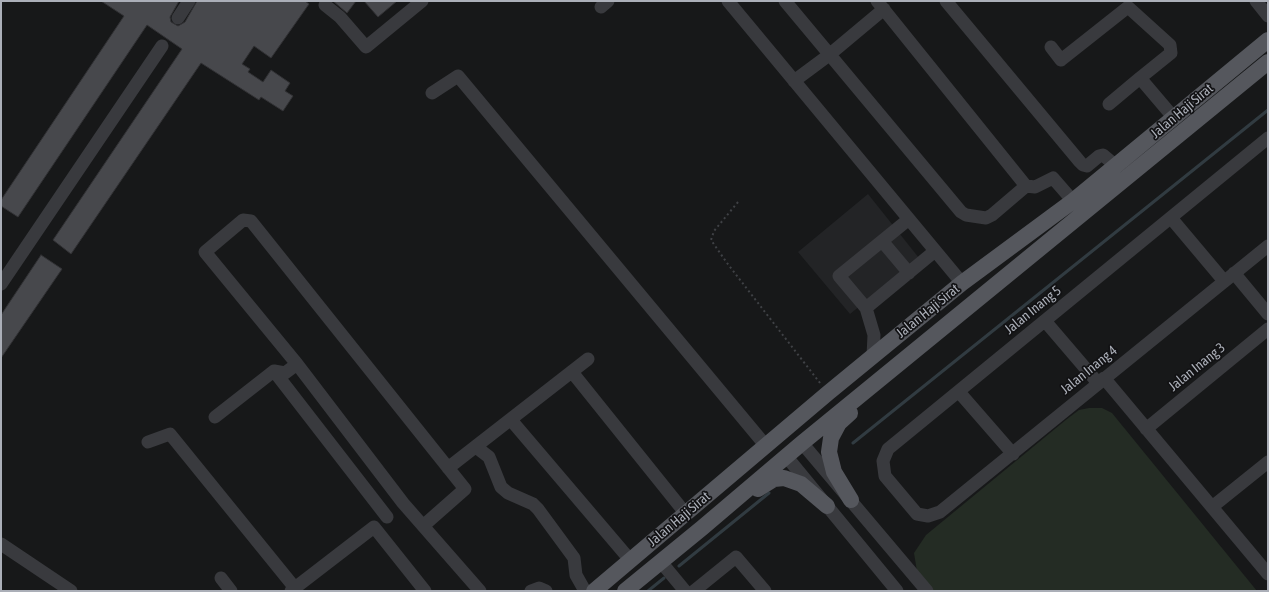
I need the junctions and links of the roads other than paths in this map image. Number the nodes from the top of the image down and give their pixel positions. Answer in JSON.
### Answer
{"nodes":[{"id":1,"x":189,"y":1,"type":"edge"},
{"id":2,"x":422,"y":1,"type":"edge"},
{"id":3,"x":728,"y":1,"type":"edge"},
{"id":4,"x":785,"y":1,"type":"edge"},
{"id":5,"x":946,"y":1,"type":"edge"},
{"id":6,"x":1256,"y":1,"type":"edge"},
{"id":7,"x":1126,"y":4,"type":"edge"},
{"id":8,"x":325,"y":5,"type":"dead end"},
{"id":9,"x":880,"y":5,"type":"edge"},
{"id":10,"x":1268,"y":16,"type":"edge"},
{"id":11,"x":178,"y":18,"type":"dead end"},
{"id":12,"x":1268,"y":40,"type":"edge"},
{"id":13,"x":162,"y":46,"type":"dead end"},
{"id":14,"x":1051,"y":47,"type":"dead end"},
{"id":15,"x":829,"y":55,"type":"junction"},
{"id":16,"x":1268,"y":62,"type":"edge"},
{"id":17,"x":1140,"y":78,"type":"junction"},
{"id":18,"x":794,"y":81,"type":"junction"},
{"id":19,"x":432,"y":93,"type":"dead end"},
{"id":20,"x":1109,"y":104,"type":"dead end"},
{"id":21,"x":1174,"y":118,"type":"junction"},
{"id":22,"x":1268,"y":138,"type":"edge"},
{"id":23,"x":1116,"y":166,"type":"junction"},
{"id":24,"x":1026,"y":186,"type":"junction"},
{"id":25,"x":1073,"y":201,"type":"junction"},
{"id":26,"x":1171,"y":218,"type":"junction"},
{"id":27,"x":909,"y":219,"type":"junction"},
{"id":28,"x":882,"y":241,"type":"junction"},
{"id":29,"x":1268,"y":246,"type":"edge"},
{"id":30,"x":935,"y":251,"type":"junction"},
{"id":31,"x":1013,"y":269,"type":"junction"},
{"id":32,"x":909,"y":273,"type":"junction"},
{"id":33,"x":1229,"y":277,"type":"junction"},
{"id":34,"x":962,"y":283,"type":"junction"},
{"id":35,"x":1,"y":284,"type":"edge"},
{"id":36,"x":866,"y":308,"type":"junction"},
{"id":37,"x":1268,"y":314,"type":"edge"},
{"id":38,"x":1045,"y":321,"type":"junction"},
{"id":39,"x":1268,"y":330,"type":"edge"},
{"id":40,"x":873,"y":356,"type":"junction"},
{"id":41,"x":588,"y":360,"type":"dead end"},
{"id":42,"x":297,"y":364,"type":"junction"},
{"id":43,"x":274,"y":371,"type":"junction"},
{"id":44,"x":572,"y":372,"type":"junction"},
{"id":45,"x":1101,"y":380,"type":"junction"},
{"id":46,"x":959,"y":392,"type":"junction"},
{"id":47,"x":828,"y":393,"type":"junction"},
{"id":48,"x":215,"y":417,"type":"dead end"},
{"id":49,"x":511,"y":420,"type":"junction"},
{"id":50,"x":1146,"y":429,"type":"junction"},
{"id":51,"x":148,"y":442,"type":"dead end"},
{"id":52,"x":766,"y":446,"type":"junction"},
{"id":53,"x":476,"y":447,"type":"junction"},
{"id":54,"x":792,"y":447,"type":"junction"},
{"id":55,"x":1013,"y":454,"type":"junction"},
{"id":56,"x":1268,"y":462,"type":"edge"},
{"id":57,"x":448,"y":468,"type":"junction"},
{"id":58,"x":851,"y":500,"type":"junction"},
{"id":59,"x":403,"y":503,"type":"junction"},
{"id":60,"x":827,"y":506,"type":"junction"},
{"id":61,"x":1212,"y":507,"type":"junction"},
{"id":62,"x":686,"y":514,"type":"junction"},
{"id":63,"x":387,"y":516,"type":"junction"},
{"id":64,"x":928,"y":516,"type":"joint"},
{"id":65,"x":423,"y":526,"type":"junction"},
{"id":66,"x":374,"y":527,"type":"junction"},
{"id":67,"x":702,"y":528,"type":"junction"},
{"id":68,"x":1,"y":544,"type":"edge"},
{"id":69,"x":631,"y":561,"type":"junction"},
{"id":70,"x":661,"y":562,"type":"junction"},
{"id":71,"x":1268,"y":574,"type":"edge"},
{"id":72,"x":221,"y":578,"type":"dead end"},
{"id":73,"x":638,"y":580,"type":"junction"},
{"id":74,"x":293,"y":589,"type":"edge"},
{"id":75,"x":71,"y":591,"type":"edge"},
{"id":76,"x":231,"y":591,"type":"edge"},
{"id":77,"x":425,"y":591,"type":"edge"},
{"id":78,"x":480,"y":591,"type":"edge"},
{"id":79,"x":531,"y":591,"type":"edge"},
{"id":80,"x":546,"y":591,"type":"edge"},
{"id":81,"x":585,"y":591,"type":"edge"},
{"id":82,"x":594,"y":591,"type":"edge"},
{"id":83,"x":619,"y":591,"type":"edge"},
{"id":84,"x":625,"y":591,"type":"edge"},
{"id":85,"x":685,"y":591,"type":"edge"},
{"id":86,"x":694,"y":591,"type":"edge"},
{"id":87,"x":765,"y":591,"type":"edge"},
{"id":88,"x":897,"y":591,"type":"edge"},
{"id":89,"x":927,"y":591,"type":"edge"}],
"edges":[{"from":1,"to":11,"type":"street"},
{"from":2,"to":8,"type":"street"},
{"from":3,"to":18,"type":"street"},
{"from":4,"to":15,"type":"street"},
{"from":5,"to":23,"type":"street"},
{"from":6,"to":10,"type":"street"},
{"from":7,"to":14,"type":"street"},
{"from":7,"to":17,"type":"street"},
{"from":9,"to":15,"type":"street"},
{"from":9,"to":24,"type":"street"},
{"from":12,"to":21,"type":"main road","name":"Jalan Haji Sirat"},
{"from":13,"to":35,"type":"street"},
{"from":15,"to":18,"type":"street"},
{"from":15,"to":24,"type":"street"},
{"from":16,"to":31,"type":"main road","name":"Jalan Haji Sirat"},
{"from":17,"to":20,"type":"street"},
{"from":17,"to":21,"type":"street"},
{"from":18,"to":27,"type":"street"},
{"from":19,"to":52,"type":"street"},
{"from":21,"to":23,"type":"main road","name":"Jalan Haji Sirat"},
{"from":22,"to":26,"type":"street","name":"Jalan Inang 5"},
{"from":23,"to":25,"type":"main road","name":"Jalan Haji Sirat"},
{"from":24,"to":25,"type":"street"},
{"from":25,"to":34,"type":"main road","name":"Jalan Haji Sirat"},
{"from":26,"to":33,"type":"street"},
{"from":26,"to":38,"type":"street","name":"Jalan Inang 5"},
{"from":27,"to":28,"type":"street"},
{"from":27,"to":30,"type":"street"},
{"from":28,"to":32,"type":"street"},
{"from":28,"to":36,"type":"street"},
{"from":29,"to":33,"type":"street","name":"Jalan Inang 4"},
{"from":30,"to":32,"type":"street"},
{"from":30,"to":34,"type":"street"},
{"from":31,"to":54,"type":"main road","name":"Jalan Haji Sirat"},
{"from":31,"to":58,"type":"main road"},
{"from":32,"to":36,"type":"street"},
{"from":33,"to":37,"type":"street"},
{"from":33,"to":45,"type":"street","name":"Jalan Inang 4"},
{"from":34,"to":40,"type":"main road","name":"Jalan Haji Sirat"},
{"from":36,"to":40,"type":"street"},
{"from":38,"to":45,"type":"street"},
{"from":38,"to":46,"type":"street","name":"Jalan Inang 5"},
{"from":39,"to":50,"type":"street","name":"Jalan Inang 3"},
{"from":40,"to":47,"type":"main road","name":"Jalan Haji Sirat"},
{"from":41,"to":44,"type":"street"},
{"from":42,"to":43,"type":"street"},
{"from":42,"to":57,"type":"street"},
{"from":42,"to":59,"type":"street"},
{"from":43,"to":48,"type":"street"},
{"from":43,"to":63,"type":"street"},
{"from":44,"to":49,"type":"street"},
{"from":44,"to":62,"type":"street"},
{"from":45,"to":50,"type":"street"},
{"from":45,"to":55,"type":"street","name":"Jalan Inang 4"},
{"from":46,"to":55,"type":"street"},
{"from":46,"to":64,"type":"street","name":"Jalan Inang 5"},
{"from":47,"to":52,"type":"main road","name":"Jalan Haji Sirat"},
{"from":47,"to":54,"type":"main road"},
{"from":49,"to":53,"type":"street"},
{"from":49,"to":69,"type":"street"},
{"from":50,"to":61,"type":"street"},
{"from":51,"to":74,"type":"street"},
{"from":52,"to":62,"type":"main road","name":"Jalan Haji Sirat"},
{"from":53,"to":57,"type":"street"},
{"from":53,"to":81,"type":"street"},
{"from":54,"to":58,"type":"street"},
{"from":54,"to":60,"type":"street"},
{"from":54,"to":67,"type":"main road","name":"Jalan Haji Sirat"},
{"from":54,"to":69,"type":"main road"},
{"from":55,"to":64,"type":"street","name":"Jalan Inang 4"},
{"from":56,"to":61,"type":"street"},
{"from":57,"to":65,"type":"street"},
{"from":58,"to":89,"type":"street"},
{"from":59,"to":63,"type":"street"},
{"from":59,"to":65,"type":"street"},
{"from":60,"to":67,"type":"main road"},
{"from":60,"to":88,"type":"street"},
{"from":61,"to":71,"type":"street"},
{"from":62,"to":69,"type":"main road","name":"Jalan Haji Sirat"},
{"from":63,"to":66,"type":"street"},
{"from":65,"to":78,"type":"street"},
{"from":66,"to":74,"type":"street"},
{"from":66,"to":77,"type":"street"},
{"from":67,"to":70,"type":"main road","name":"Jalan Haji Sirat"},
{"from":68,"to":75,"type":"street"},
{"from":69,"to":82,"type":"main road","name":"Jalan Haji Sirat"},
{"from":70,"to":73,"type":"main road","name":"Jalan Haji Sirat"},
{"from":70,"to":85,"type":"street"},
{"from":72,"to":76,"type":"street"},
{"from":73,"to":83,"type":"main road"},
{"from":73,"to":84,"type":"main road","name":"Jalan Haji Sirat"},
{"from":79,"to":80,"type":"street"},
{"from":86,"to":87,"type":"street"}]}
